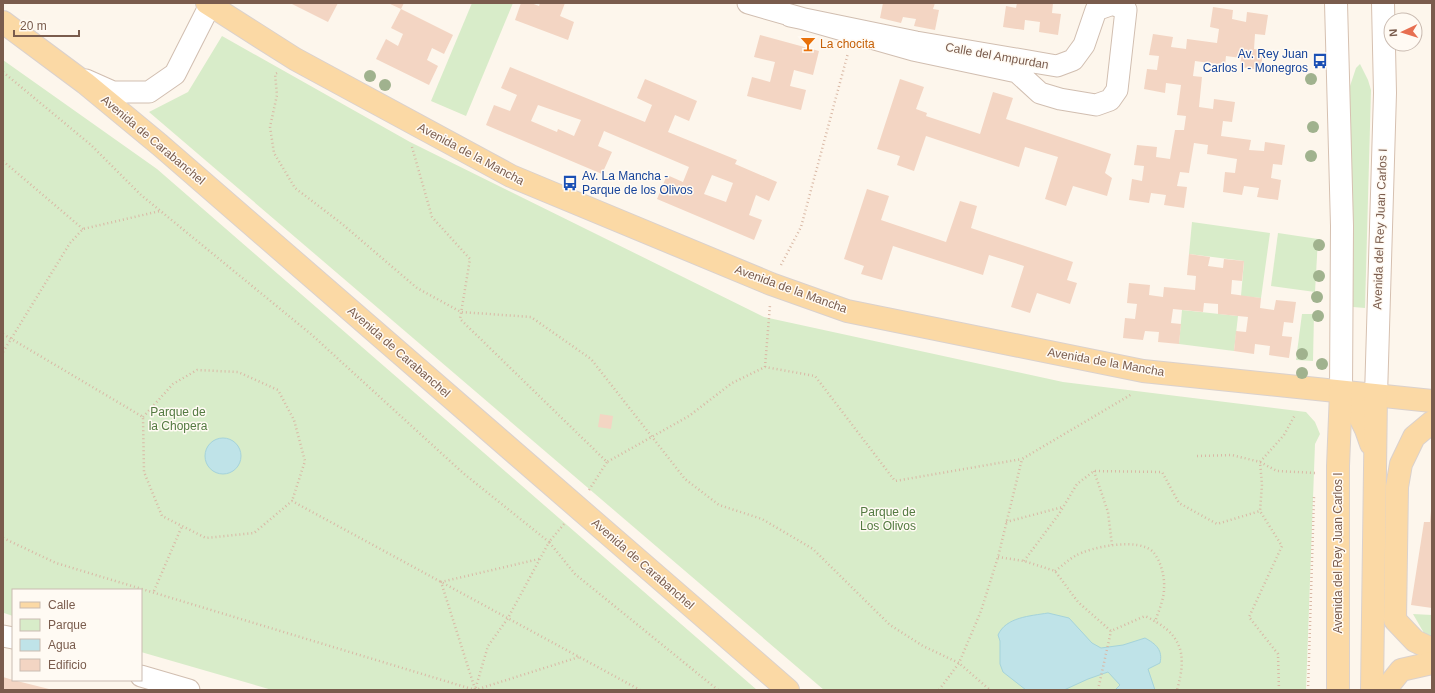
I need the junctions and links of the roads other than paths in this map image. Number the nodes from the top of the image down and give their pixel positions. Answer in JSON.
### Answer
{"nodes":[{"id":1,"x":748,"y":3,"type":"edge"},
{"id":2,"x":1336,"y":3,"type":"edge"},
{"id":3,"x":1383,"y":3,"type":"edge"},
{"id":4,"x":210,"y":4,"type":"edge"},
{"id":5,"x":781,"y":11,"type":"edge"},
{"id":6,"x":3,"y":22,"type":"edge"},
{"id":7,"x":77,"y":76,"type":"junction"},
{"id":8,"x":1341,"y":392,"type":"junction"},
{"id":9,"x":1376,"y":396,"type":"junction"},
{"id":10,"x":1432,"y":401,"type":"edge"},
{"id":11,"x":1432,"y":422,"type":"edge"},
{"id":12,"x":1375,"y":455,"type":"junction"},
{"id":13,"x":1432,"y":648,"type":"edge"},
{"id":14,"x":1432,"y":663,"type":"edge"},
{"id":15,"x":142,"y":676,"type":"edge"},
{"id":16,"x":189,"y":690,"type":"edge"},
{"id":17,"x":788,"y":690,"type":"edge"},
{"id":18,"x":1338,"y":690,"type":"edge"},
{"id":19,"x":1372,"y":690,"type":"edge"},
{"id":20,"x":1385,"y":690,"type":"edge"}],
"edges":[{"from":1,"to":5,"type":"street","name":"Calle del Ampurdan"},
{"from":2,"to":8,"type":"main road","name":"Avenida del Rey Juan Carlos I"},
{"from":3,"to":9,"type":"main road","name":"Avenida del Rey Juan Carlos I"},
{"from":4,"to":7,"type":"street"},
{"from":4,"to":8,"type":"main road","name":"Avenida de la Mancha"},
{"from":5,"to":5,"type":"street","name":"Calle del Ampurdan"},
{"from":6,"to":7,"type":"main road","name":"Avenida de Carabanchel"},
{"from":7,"to":17,"type":"main road","name":"Avenida de Carabanchel"},
{"from":8,"to":9,"type":"main road","name":"Avenida de la Mancha"},
{"from":8,"to":12,"type":"main road","name":"Avenida del Rey Juan Carlos I"},
{"from":8,"to":18,"type":"main road","name":"Avenida del Rey Juan Carlos I"},
{"from":9,"to":10,"type":"main road","name":"Avenida de la Mancha"},
{"from":9,"to":12,"type":"main road","name":"Avenida del Rey Juan Carlos I"},
{"from":11,"to":13,"type":"main road"},
{"from":12,"to":19,"type":"main road","name":"Avenida del Rey Juan Carlos I"},
{"from":14,"to":20,"type":"main road"},
{"from":15,"to":16,"type":"street"}]}
